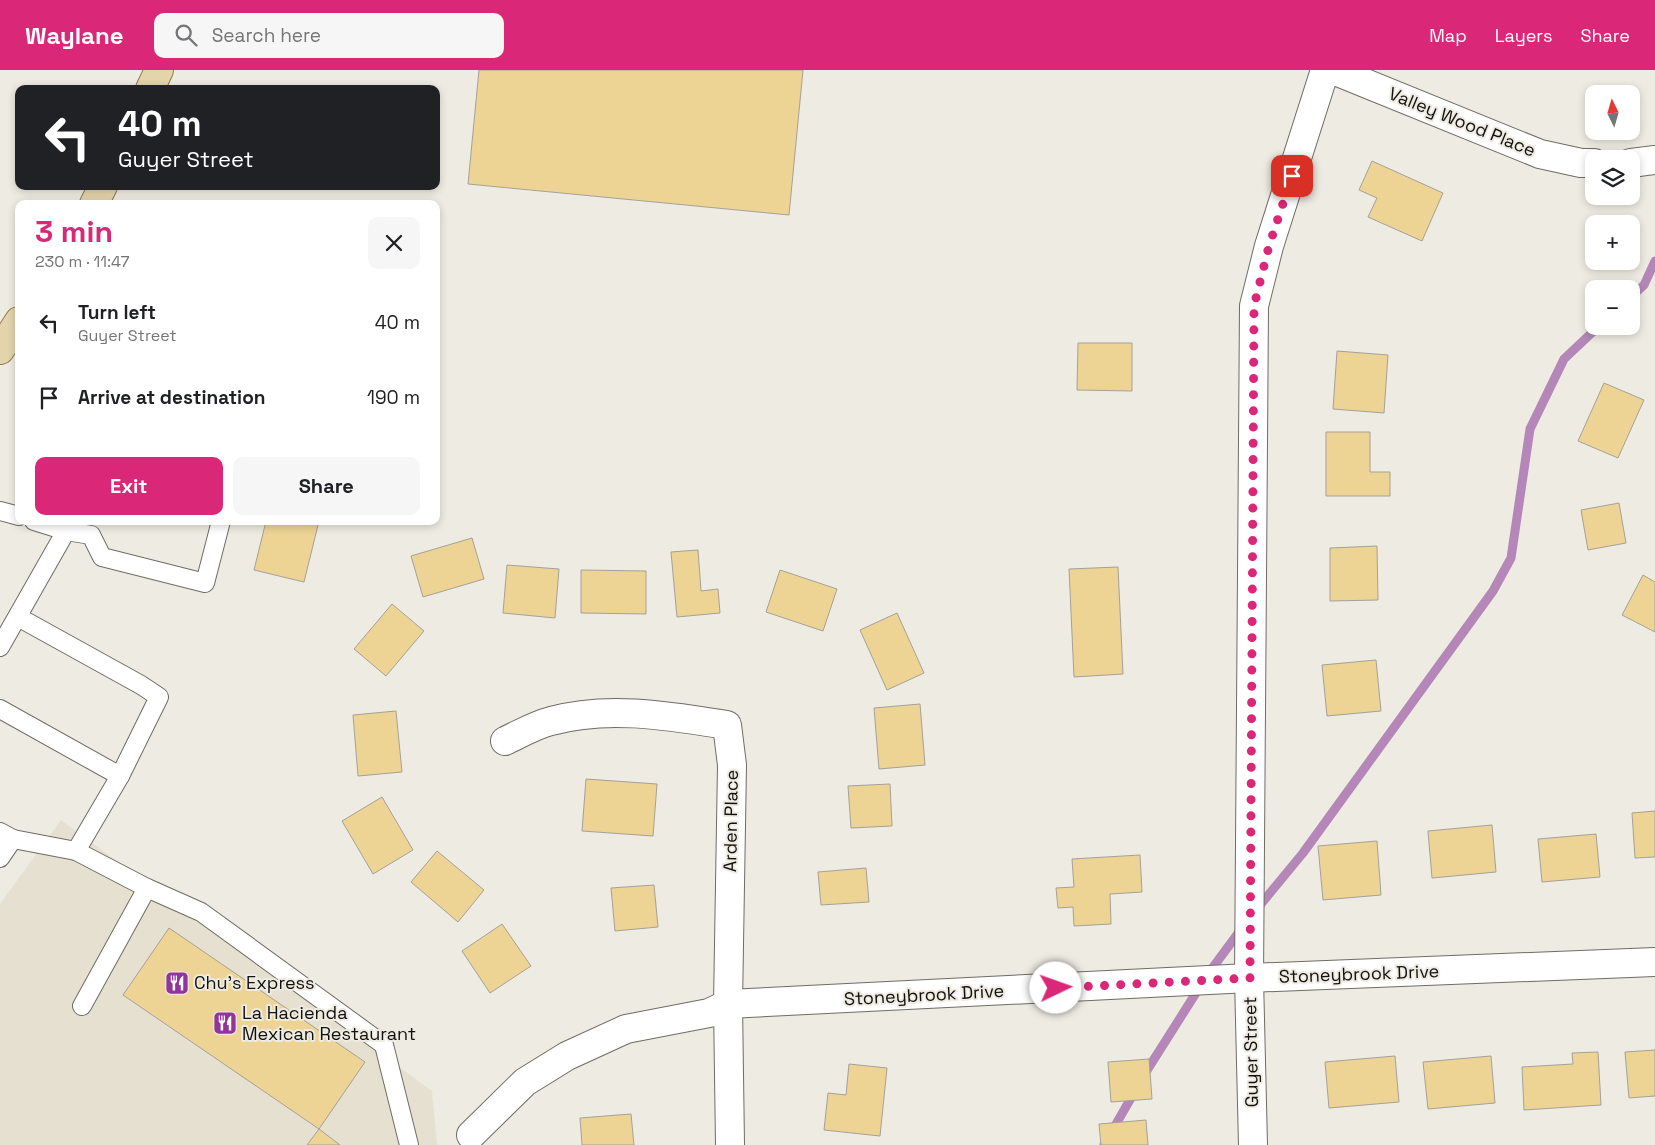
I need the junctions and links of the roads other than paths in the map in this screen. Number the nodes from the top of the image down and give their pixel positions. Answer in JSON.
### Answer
{"nodes":[{"id":1,"x":159,"y":70,"type":"edge"},
{"id":2,"x":1325,"y":70,"type":"edge"},
{"id":3,"x":1333,"y":70,"type":"edge"},
{"id":4,"x":152,"y":85,"type":"edge"},
{"id":5,"x":1655,"y":160,"type":"edge"},
{"id":6,"x":1640,"y":162,"type":"edge"},
{"id":7,"x":1585,"y":163,"type":"edge"},
{"id":8,"x":15,"y":327,"type":"edge"},
{"id":9,"x":0,"y":350,"type":"edge"},
{"id":10,"x":0,"y":511,"type":"edge"},
{"id":11,"x":15,"y":515,"type":"edge"},
{"id":12,"x":47,"y":525,"type":"edge"},
{"id":13,"x":220,"y":525,"type":"edge"},
{"id":14,"x":94,"y":528,"type":"edge"},
{"id":15,"x":66,"y":531,"type":"junction"},
{"id":16,"x":18,"y":617,"type":"junction"},
{"id":17,"x":0,"y":647,"type":"edge"},
{"id":18,"x":0,"y":710,"type":"edge"},
{"id":19,"x":505,"y":740,"type":"dead end"},
{"id":20,"x":120,"y":776,"type":"junction"},
{"id":21,"x":6,"y":835,"type":"edge"},
{"id":22,"x":76,"y":851,"type":"junction"},
{"id":23,"x":0,"y":858,"type":"edge"},
{"id":24,"x":147,"y":888,"type":"junction"},
{"id":25,"x":1655,"y":962,"type":"edge"},
{"id":26,"x":1250,"y":978,"type":"junction"},
{"id":27,"x":728,"y":1004,"type":"junction"},
{"id":28,"x":82,"y":1006,"type":"dead end"},
{"id":29,"x":471,"y":1135,"type":"dead end"},
{"id":30,"x":409,"y":1145,"type":"edge"},
{"id":31,"x":730,"y":1145,"type":"edge"},
{"id":32,"x":1252,"y":1145,"type":"edge"}],
"edges":[{"from":1,"to":4,"type":"main road"},
{"from":2,"to":26,"type":"street","name":"Guyer Street"},
{"from":3,"to":7,"type":"street","name":"Valley Wood Place"},
{"from":5,"to":6,"type":"street"},
{"from":8,"to":9,"type":"main road"},
{"from":10,"to":11,"type":"lane"},
{"from":12,"to":15,"type":"lane"},
{"from":13,"to":14,"type":"lane"},
{"from":14,"to":15,"type":"lane"},
{"from":15,"to":16,"type":"lane"},
{"from":16,"to":17,"type":"lane"},
{"from":16,"to":20,"type":"lane"},
{"from":18,"to":20,"type":"lane"},
{"from":19,"to":27,"type":"street","name":"Arden Place"},
{"from":20,"to":22,"type":"lane"},
{"from":21,"to":22,"type":"lane"},
{"from":21,"to":23,"type":"lane"},
{"from":22,"to":24,"type":"lane"},
{"from":24,"to":28,"type":"lane"},
{"from":24,"to":30,"type":"lane"},
{"from":25,"to":26,"type":"street","name":"Stoneybrook Drive"},
{"from":26,"to":27,"type":"street","name":"Stoneybrook Drive"},
{"from":26,"to":32,"type":"street","name":"Guyer Street"},
{"from":27,"to":29,"type":"street","name":"Stoneybrook Drive"},
{"from":27,"to":31,"type":"street","name":"Arden Place"}]}
